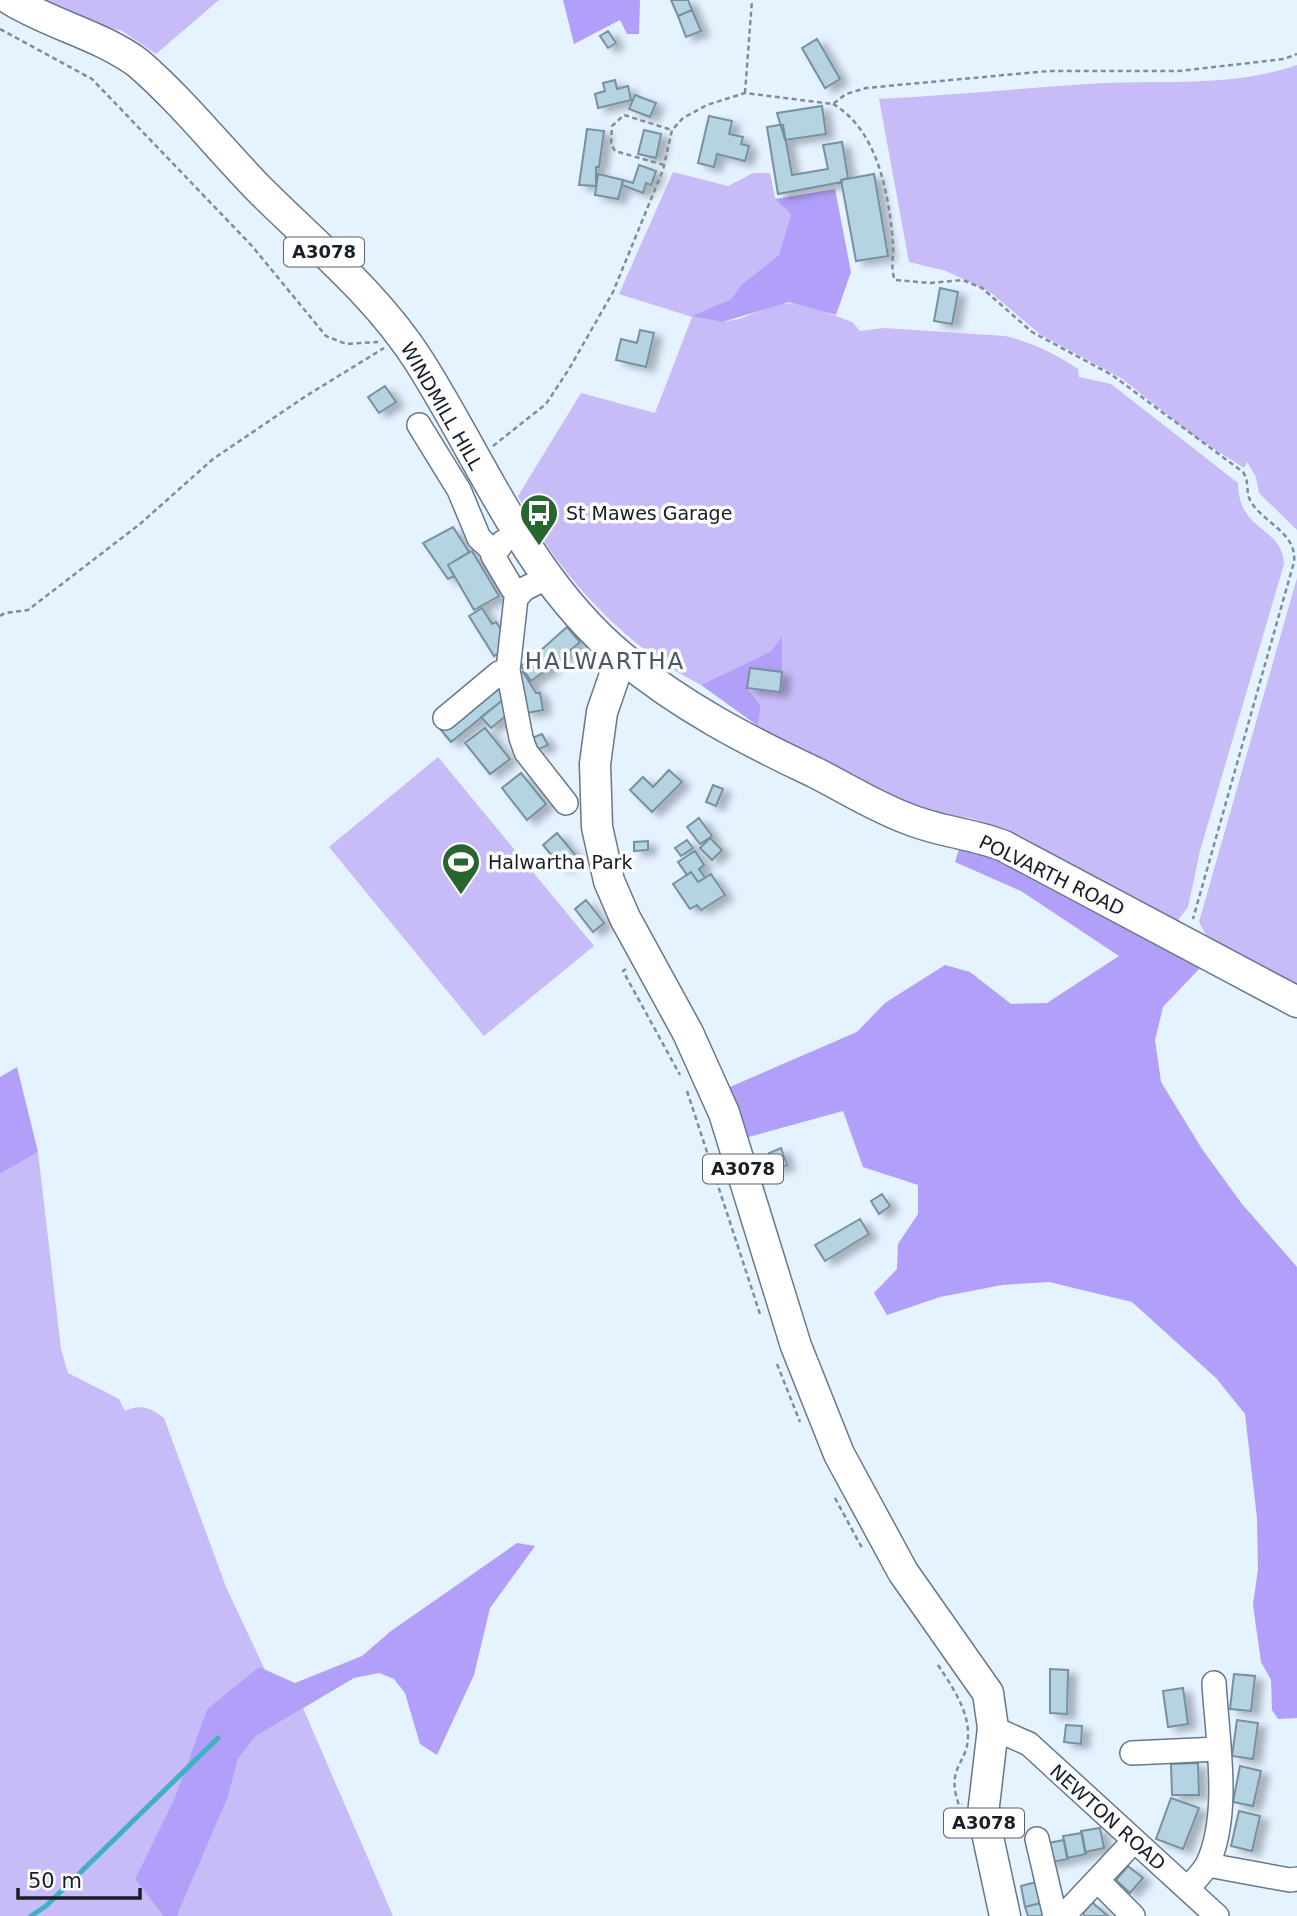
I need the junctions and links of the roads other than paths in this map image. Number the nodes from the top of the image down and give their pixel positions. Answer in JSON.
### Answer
{"nodes":[{"id":1,"x":11,"y":0,"type":"edge"},
{"id":2,"x":419,"y":425,"type":"dead end"},
{"id":3,"x":516,"y":530,"type":"junction"},
{"id":4,"x":494,"y":552,"type":"junction"},
{"id":5,"x":548,"y":577,"type":"junction"},
{"id":6,"x":519,"y":593,"type":"junction"},
{"id":7,"x":621,"y":657,"type":"junction"},
{"id":8,"x":508,"y":670,"type":"junction"},
{"id":9,"x":445,"y":718,"type":"dead end"},
{"id":10,"x":566,"y":803,"type":"dead end"},
{"id":11,"x":1297,"y":1002,"type":"edge"},
{"id":12,"x":1214,"y":1684,"type":"dead end"},
{"id":13,"x":993,"y":1728,"type":"junction"},
{"id":14,"x":1218,"y":1749,"type":"junction"},
{"id":15,"x":1132,"y":1753,"type":"dead end"},
{"id":16,"x":1037,"y":1839,"type":"dead end"},
{"id":17,"x":1133,"y":1842,"type":"junction"},
{"id":18,"x":1208,"y":1865,"type":"junction"},
{"id":19,"x":1297,"y":1879,"type":"edge"},
{"id":20,"x":1098,"y":1881,"type":"junction"},
{"id":21,"x":1188,"y":1888,"type":"junction"},
{"id":22,"x":1005,"y":1916,"type":"edge"},
{"id":23,"x":1055,"y":1916,"type":"edge"},
{"id":24,"x":1133,"y":1916,"type":"edge"},
{"id":25,"x":1217,"y":1916,"type":"edge"}],
"edges":[{"from":1,"to":3,"type":"main road","name":"WINDMILL HILL","number":"A3078"},
{"from":2,"to":4,"type":"street"},
{"from":3,"to":4,"type":"street"},
{"from":3,"to":5,"type":"main road","name":"WINDMILL HILL","number":"A3078"},
{"from":4,"to":6,"type":"street"},
{"from":5,"to":6,"type":"street"},
{"from":5,"to":7,"type":"main road","name":"WINDMILL HILL","number":"A3078"},
{"from":6,"to":8,"type":"street"},
{"from":7,"to":11,"type":"main road","name":"POLVARTH ROAD","number":"A3078"},
{"from":7,"to":13,"type":"main road","number":"A3078"},
{"from":8,"to":9,"type":"street"},
{"from":8,"to":10,"type":"street"},
{"from":12,"to":14,"type":"street"},
{"from":13,"to":17,"type":"street","name":"NEWTON ROAD"},
{"from":13,"to":22,"type":"main road","number":"A3078"},
{"from":14,"to":15,"type":"street"},
{"from":14,"to":18,"type":"street"},
{"from":16,"to":23,"type":"street"},
{"from":17,"to":20,"type":"street"},
{"from":17,"to":21,"type":"street","name":"NEWTON ROAD"},
{"from":18,"to":19,"type":"street"},
{"from":18,"to":21,"type":"street"},
{"from":20,"to":23,"type":"street"},
{"from":20,"to":24,"type":"street"},
{"from":21,"to":25,"type":"street","name":"NEWTON ROAD"}]}
